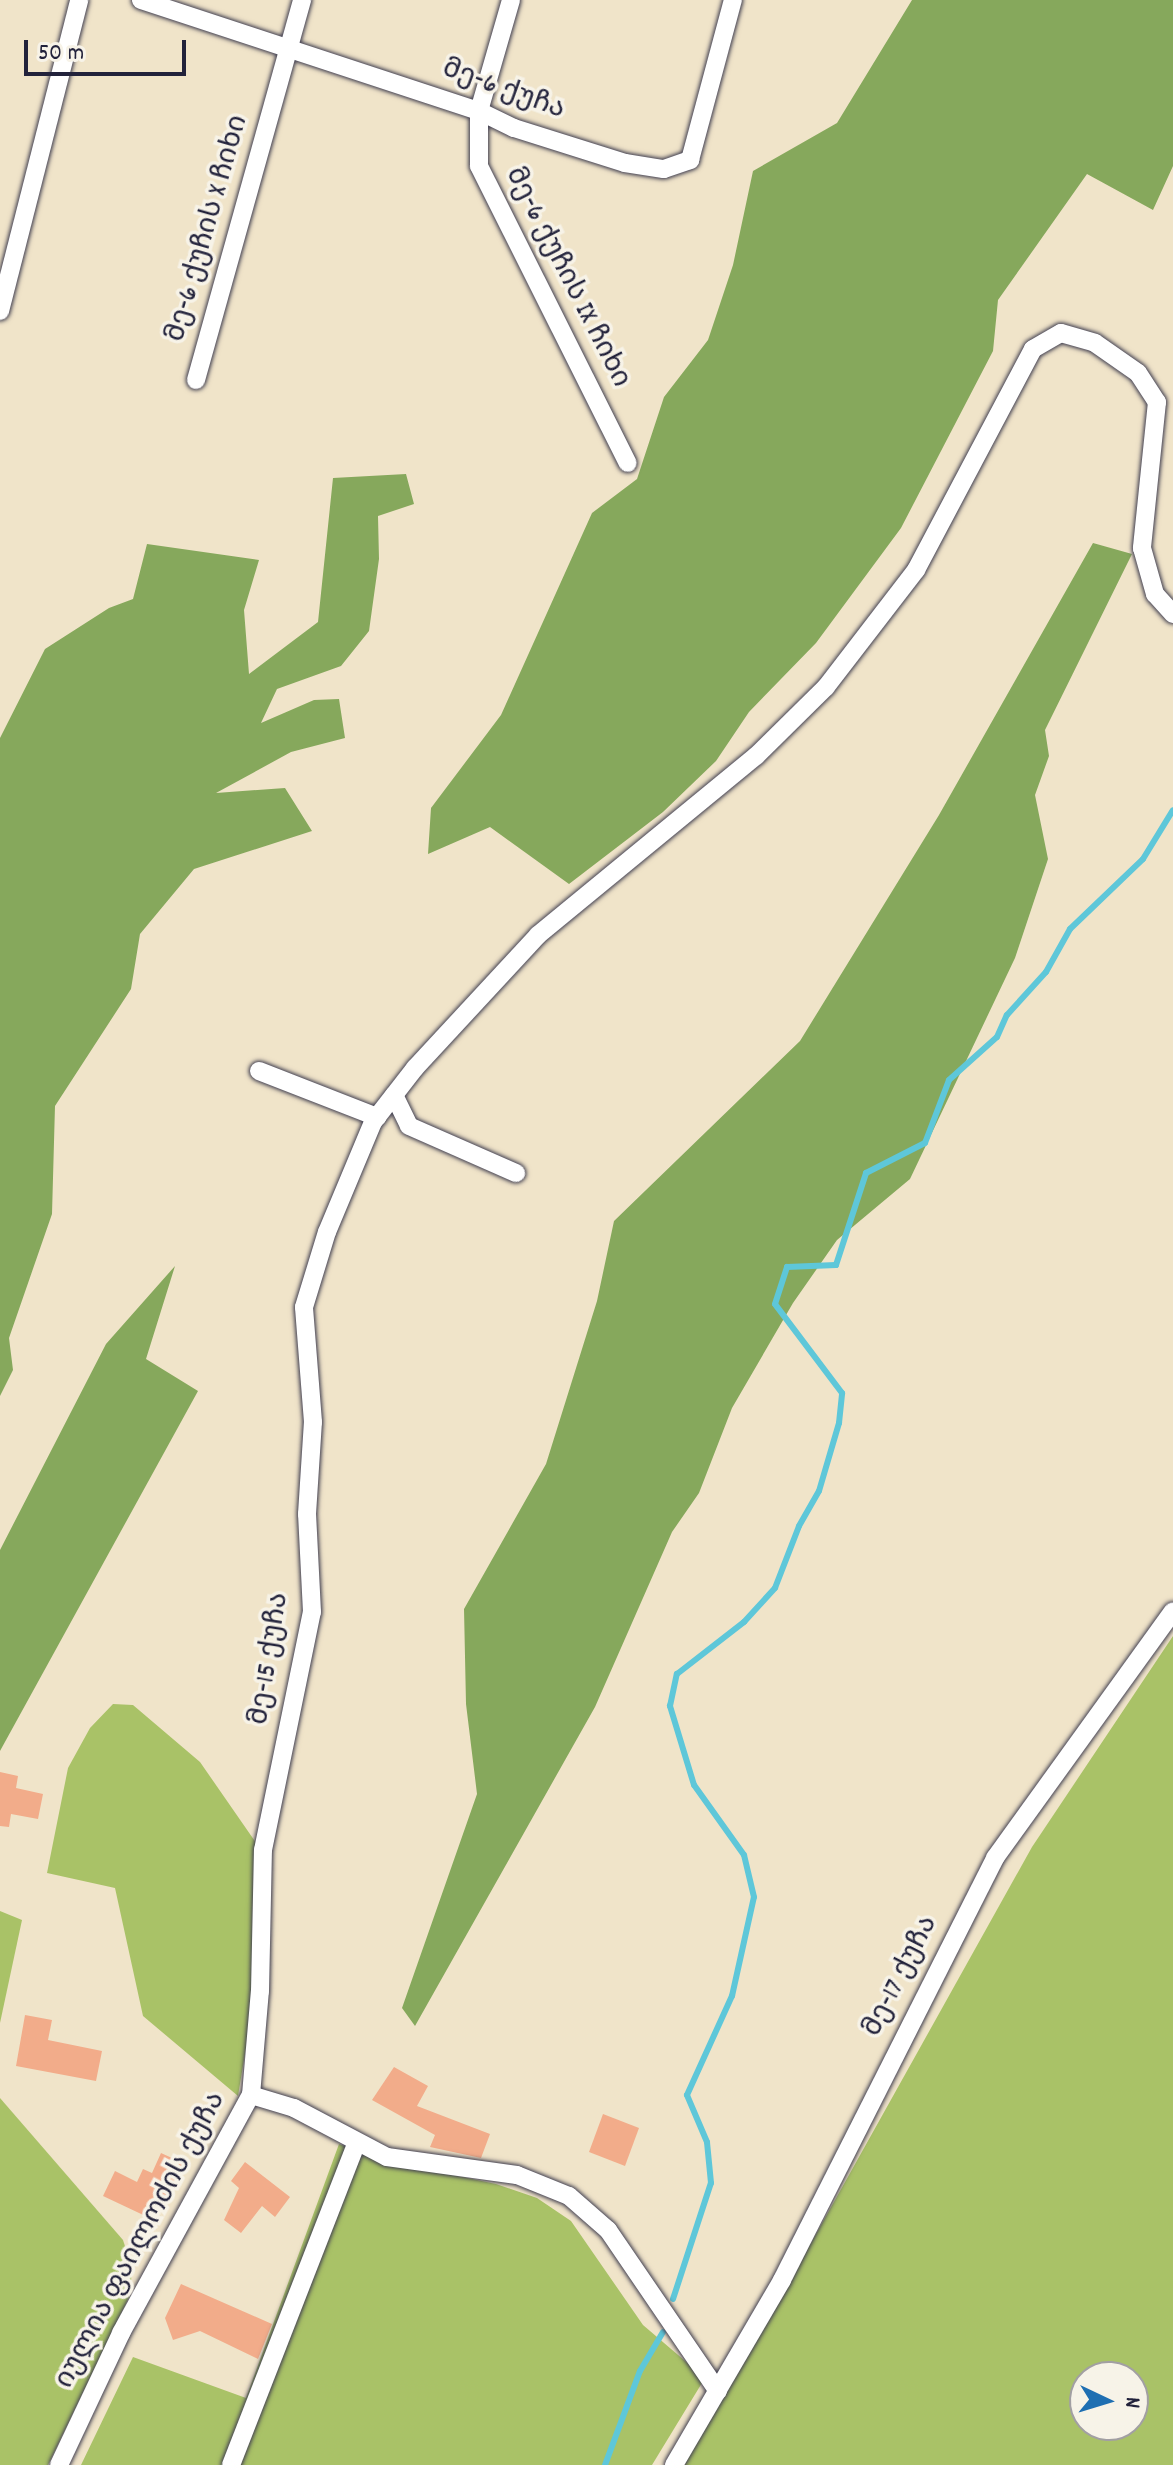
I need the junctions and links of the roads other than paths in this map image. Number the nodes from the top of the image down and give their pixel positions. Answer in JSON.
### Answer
{"nodes":[{"id":1,"x":79,"y":0,"type":"edge"},
{"id":2,"x":141,"y":0,"type":"edge"},
{"id":3,"x":302,"y":0,"type":"edge"},
{"id":4,"x":511,"y":0,"type":"edge"},
{"id":5,"x":733,"y":0,"type":"edge"},
{"id":6,"x":289,"y":46,"type":"junction"},
{"id":7,"x":479,"y":111,"type":"junction"},
{"id":8,"x":0,"y":311,"type":"edge"},
{"id":9,"x":196,"y":380,"type":"dead end"},
{"id":10,"x":628,"y":463,"type":"dead end"},
{"id":11,"x":1173,"y":614,"type":"edge"},
{"id":12,"x":259,"y":1071,"type":"dead end"},
{"id":13,"x":394,"y":1095,"type":"junction"},
{"id":14,"x":377,"y":1117,"type":"junction"},
{"id":15,"x":516,"y":1173,"type":"dead end"},
{"id":16,"x":1173,"y":1611,"type":"edge"},
{"id":17,"x":251,"y":2095,"type":"junction"},
{"id":18,"x":356,"y":2144,"type":"junction"},
{"id":19,"x":718,"y":2391,"type":"junction"},
{"id":20,"x":59,"y":2465,"type":"edge"},
{"id":21,"x":231,"y":2465,"type":"edge"},
{"id":22,"x":674,"y":2465,"type":"edge"}],
"edges":[{"from":1,"to":8,"type":"street"},
{"from":2,"to":6,"type":"street","name":"მე-6 ქუჩა"},
{"from":3,"to":6,"type":"street","name":"მე-6 ქუჩის X ჩიხი"},
{"from":4,"to":7,"type":"street","name":"მე-6 ქუჩის IX ჩიხი"},
{"from":5,"to":7,"type":"street","name":"მე-6 ქუჩა"},
{"from":6,"to":7,"type":"street","name":"მე-6 ქუჩა"},
{"from":6,"to":9,"type":"street","name":"მე-6 ქუჩის X ჩიხი"},
{"from":7,"to":10,"type":"street","name":"მე-6 ქუჩის IX ჩიხი"},
{"from":11,"to":13,"type":"street","name":"მე-15 ქუჩა"},
{"from":12,"to":14,"type":"street"},
{"from":13,"to":14,"type":"street","name":"მე-15 ქუჩა"},
{"from":13,"to":15,"type":"street"},
{"from":14,"to":17,"type":"street","name":"მე-15 ქუჩა"},
{"from":16,"to":19,"type":"street","name":"მე-17 ქუჩა"},
{"from":17,"to":18,"type":"street","name":"იულია ფაილოძის ქუჩა"},
{"from":17,"to":20,"type":"street","name":"იულია ფაილოძის ქუჩა"},
{"from":18,"to":19,"type":"street","name":"იულია ფაილოძის ქუჩა"},
{"from":18,"to":21,"type":"street"},
{"from":19,"to":22,"type":"street","name":"მე-17 ქუჩა"}]}
